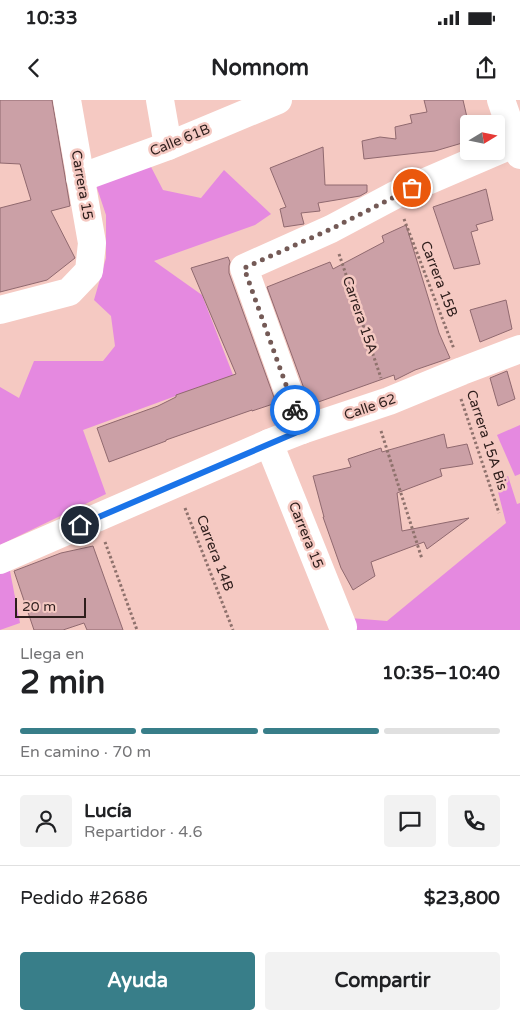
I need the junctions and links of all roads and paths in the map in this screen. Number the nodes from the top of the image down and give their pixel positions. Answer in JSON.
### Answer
{"nodes":[{"id":1,"x":67,"y":100,"type":"edge"},
{"id":2,"x":160,"y":100,"type":"edge"},
{"id":3,"x":278,"y":100,"type":"edge"},
{"id":4,"x":501,"y":100,"type":"edge"},
{"id":5,"x":168,"y":146,"type":"junction"},
{"id":6,"x":518,"y":149,"type":"edge"},
{"id":7,"x":80,"y":178,"type":"junction"},
{"id":8,"x":395,"y":196,"type":"junction"},
{"id":9,"x":331,"y":229,"type":"junction"},
{"id":10,"x":0,"y":310,"type":"edge"},
{"id":11,"x":520,"y":350,"type":"edge"},
{"id":12,"x":458,"y":373,"type":"junction"},
{"id":13,"x":381,"y":404,"type":"junction"},
{"id":14,"x":302,"y":430,"type":"junction"},
{"id":15,"x":269,"y":443,"type":"junction"},
{"id":16,"x":176,"y":484,"type":"junction"},
{"id":17,"x":499,"y":513,"type":"dead end"},
{"id":18,"x":96,"y":518,"type":"junction"},
{"id":19,"x":422,"y":559,"type":"dead end"},
{"id":20,"x":0,"y":560,"type":"edge"},
{"id":21,"x":343,"y":627,"type":"dead end"},
{"id":22,"x":137,"y":630,"type":"edge"},
{"id":23,"x":233,"y":630,"type":"edge"}],
"edges":[{"from":1,"to":7,"type":"street","name":"Carrera 15"},
{"from":2,"to":5,"type":"street"},
{"from":3,"to":5,"type":"street","name":"Calle 61B"},
{"from":4,"to":6,"type":"street"},
{"from":5,"to":7,"type":"street","name":"Calle 61B"},
{"from":6,"to":8,"type":"street"},
{"from":7,"to":10,"type":"street","name":"Carrera 15"},
{"from":8,"to":9,"type":"street"},
{"from":8,"to":12,"type":"path","name":"Carrera 15B"},
{"from":9,"to":13,"type":"path","name":"Carrera 15A"},
{"from":9,"to":14,"type":"street"},
{"from":11,"to":12,"type":"street","name":"Calle 62"},
{"from":12,"to":13,"type":"street","name":"Calle 62"},
{"from":12,"to":17,"type":"path","name":"Carrera 15A Bis"},
{"from":13,"to":14,"type":"street","name":"Calle 62"},
{"from":13,"to":19,"type":"path","name":"Carrera 15A"},
{"from":14,"to":15,"type":"street","name":"Calle 62"},
{"from":15,"to":16,"type":"street","name":"Calle 62"},
{"from":15,"to":21,"type":"street","name":"Carrera 15"},
{"from":16,"to":18,"type":"street","name":"Calle 62"},
{"from":16,"to":23,"type":"path","name":"Carrera 14B"},
{"from":18,"to":20,"type":"street","name":"Calle 62"},
{"from":18,"to":22,"type":"path"}]}
